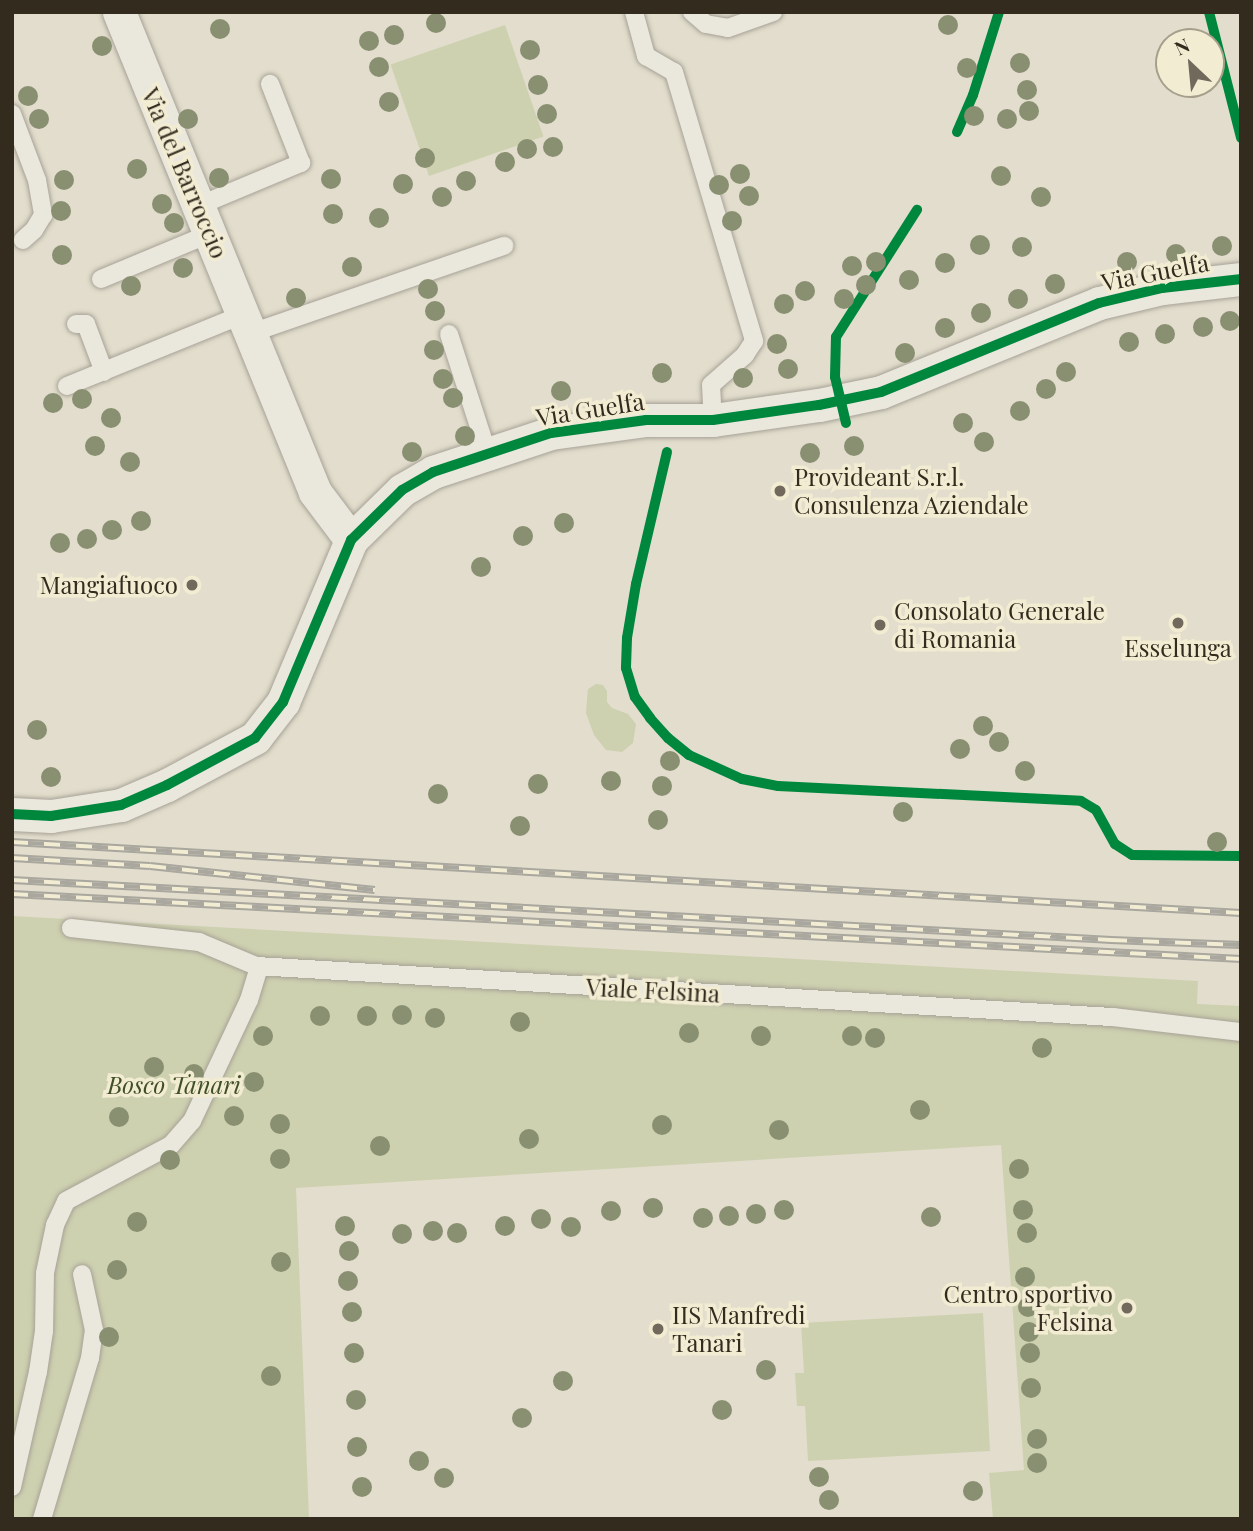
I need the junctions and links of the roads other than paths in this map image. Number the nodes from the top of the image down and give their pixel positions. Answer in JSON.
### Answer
{"nodes":[{"id":1,"x":119,"y":12,"type":"edge"},
{"id":2,"x":634,"y":12,"type":"edge"},
{"id":3,"x":692,"y":12,"type":"edge"},
{"id":4,"x":773,"y":12,"type":"edge"},
{"id":5,"x":270,"y":84,"type":"dead end"},
{"id":6,"x":14,"y":122,"type":"edge"},
{"id":7,"x":204,"y":220,"type":"junction"},
{"id":8,"x":23,"y":240,"type":"dead end"},
{"id":9,"x":504,"y":246,"type":"dead end"},
{"id":10,"x":101,"y":279,"type":"dead end"},
{"id":11,"x":1241,"y":279,"type":"edge"},
{"id":12,"x":248,"y":323,"type":"junction"},
{"id":13,"x":76,"y":324,"type":"dead end"},
{"id":14,"x":449,"y":334,"type":"dead end"},
{"id":15,"x":104,"y":372,"type":"junction"},
{"id":16,"x":67,"y":386,"type":"dead end"},
{"id":17,"x":713,"y":420,"type":"junction"},
{"id":18,"x":487,"y":452,"type":"junction"},
{"id":19,"x":351,"y":540,"type":"junction"},
{"id":20,"x":12,"y":814,"type":"edge"},
{"id":21,"x":71,"y":928,"type":"dead end"},
{"id":22,"x":259,"y":967,"type":"junction"},
{"id":23,"x":1241,"y":1032,"type":"edge"},
{"id":24,"x":82,"y":1274,"type":"dead end"},
{"id":25,"x":12,"y":1487,"type":"edge"},
{"id":26,"x":42,"y":1519,"type":"edge"}],
"edges":[{"from":1,"to":7,"type":"street","name":"Via del Barroccio"},
{"from":2,"to":17,"type":"lane"},
{"from":3,"to":4,"type":"lane"},
{"from":5,"to":7,"type":"lane"},
{"from":6,"to":8,"type":"lane"},
{"from":7,"to":10,"type":"lane"},
{"from":7,"to":12,"type":"street","name":"Via del Barroccio"},
{"from":9,"to":12,"type":"lane"},
{"from":11,"to":17,"type":"street","name":"Via Guelfa"},
{"from":12,"to":15,"type":"lane"},
{"from":12,"to":19,"type":"street","name":"Via del Barroccio"},
{"from":13,"to":15,"type":"lane"},
{"from":14,"to":18,"type":"lane"},
{"from":15,"to":16,"type":"lane"},
{"from":17,"to":18,"type":"street","name":"Via Guelfa"},
{"from":18,"to":19,"type":"street","name":"Via Guelfa"},
{"from":19,"to":20,"type":"street","name":"Via Guelfa"},
{"from":21,"to":22,"type":"lane","name":"Viale Felsina"},
{"from":22,"to":23,"type":"lane","name":"Viale Felsina"},
{"from":22,"to":25,"type":"lane"},
{"from":24,"to":26,"type":"lane"}]}
